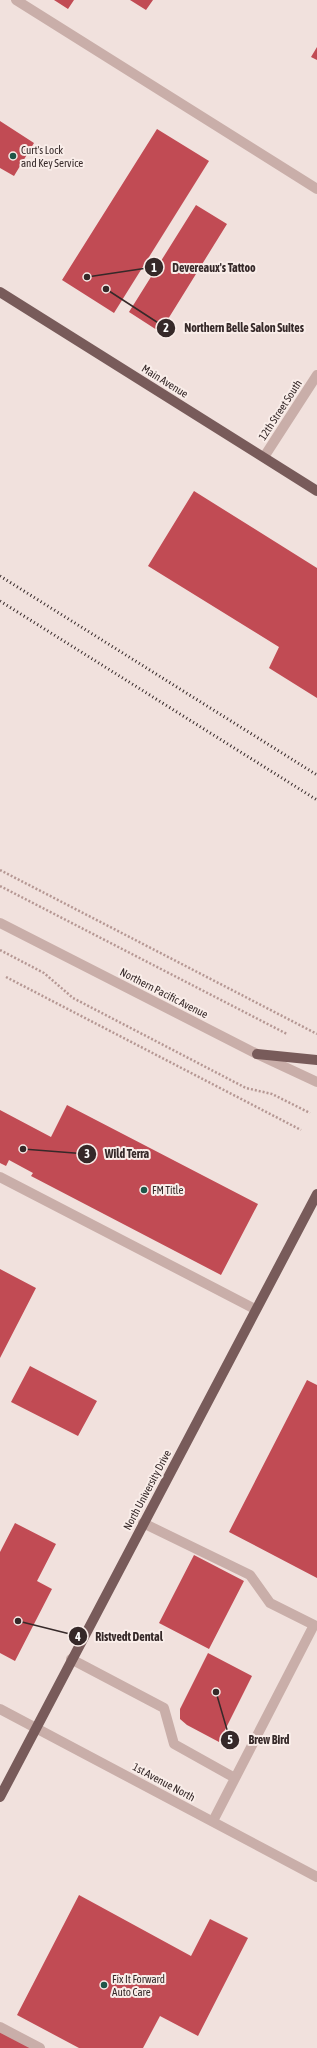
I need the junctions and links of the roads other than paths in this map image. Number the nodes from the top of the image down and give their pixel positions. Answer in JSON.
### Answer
{"nodes":[{"id":1,"x":16,"y":0,"type":"edge"},
{"id":2,"x":317,"y":189,"type":"edge"},
{"id":3,"x":0,"y":292,"type":"edge"},
{"id":4,"x":317,"y":375,"type":"edge"},
{"id":5,"x":264,"y":457,"type":"junction"},
{"id":6,"x":317,"y":491,"type":"edge"},
{"id":7,"x":0,"y":923,"type":"edge"},
{"id":8,"x":257,"y":1054,"type":"junction"},
{"id":9,"x":317,"y":1060,"type":"edge"},
{"id":10,"x":317,"y":1082,"type":"edge"},
{"id":11,"x":0,"y":1178,"type":"edge"},
{"id":12,"x":317,"y":1194,"type":"edge"},
{"id":13,"x":255,"y":1309,"type":"junction"},
{"id":14,"x":143,"y":1523,"type":"junction"},
{"id":15,"x":71,"y":1659,"type":"junction"},
{"id":16,"x":0,"y":1709,"type":"edge"},
{"id":17,"x":36,"y":1727,"type":"junction"},
{"id":18,"x":235,"y":1778,"type":"junction"},
{"id":19,"x":0,"y":1797,"type":"edge"},
{"id":20,"x":213,"y":1821,"type":"junction"},
{"id":21,"x":317,"y":1877,"type":"edge"},
{"id":22,"x":0,"y":2027,"type":"edge"},
{"id":23,"x":40,"y":2048,"type":"edge"}],
"edges":[{"from":1,"to":2,"type":"street"},
{"from":3,"to":5,"type":"main road","name":"Main Avenue"},
{"from":4,"to":5,"type":"street","name":"12th Street South"},
{"from":5,"to":6,"type":"main road","name":"Main Avenue"},
{"from":7,"to":8,"type":"street","name":"Northern Pacific Avenue"},
{"from":8,"to":9,"type":"main road"},
{"from":8,"to":10,"type":"street","name":"Northern Pacific Avenue"},
{"from":11,"to":13,"type":"street"},
{"from":12,"to":13,"type":"main road","name":"North University Drive"},
{"from":13,"to":14,"type":"main road","name":"North University Drive"},
{"from":14,"to":15,"type":"main road","name":"North University Drive"},
{"from":14,"to":18,"type":"street"},
{"from":15,"to":17,"type":"main road","name":"North University Drive"},
{"from":15,"to":18,"type":"street"},
{"from":16,"to":17,"type":"street","name":"1st Avenue North"},
{"from":17,"to":19,"type":"main road","name":"North University Drive"},
{"from":17,"to":20,"type":"street","name":"1st Avenue North"},
{"from":18,"to":20,"type":"street"},
{"from":20,"to":21,"type":"street","name":"1st Avenue North"},
{"from":22,"to":23,"type":"street"}]}
